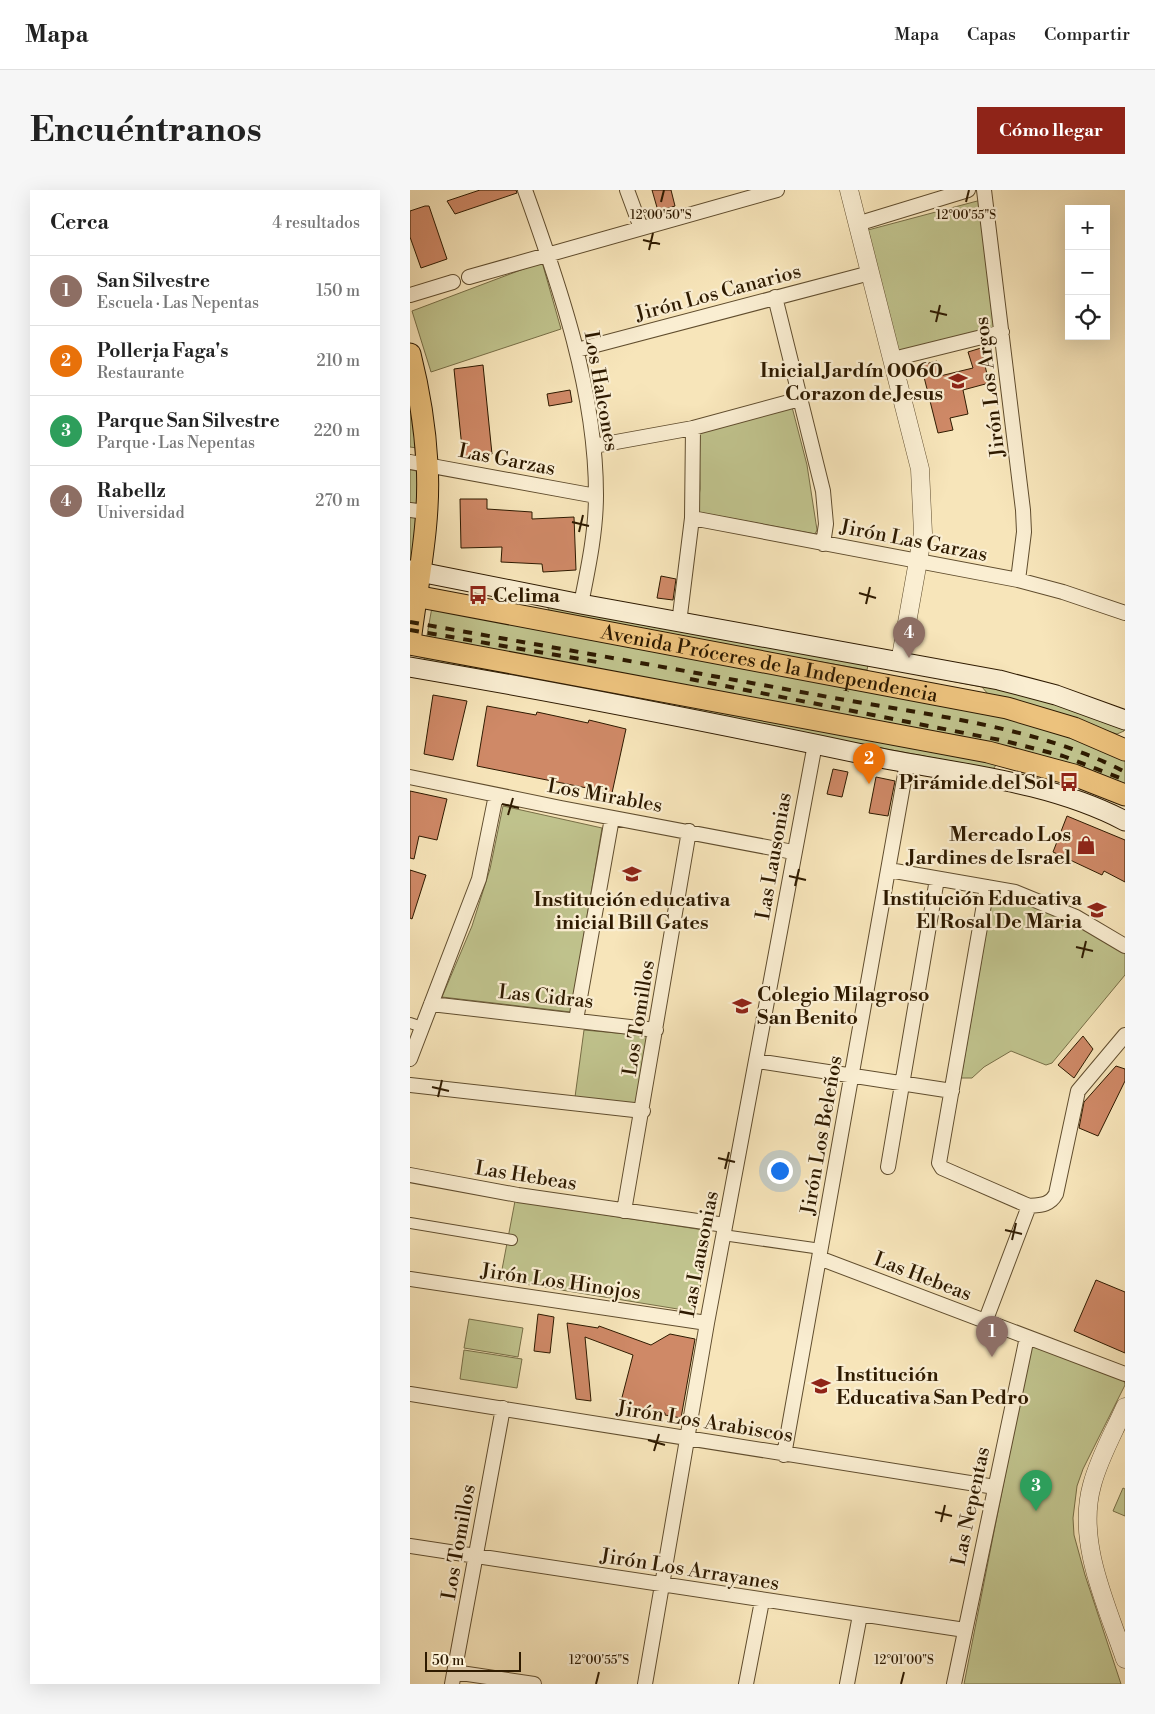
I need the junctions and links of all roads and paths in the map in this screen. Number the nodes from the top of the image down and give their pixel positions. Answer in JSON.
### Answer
{"nodes":[{"id":1,"x":525,"y":190,"type":"edge"},
{"id":2,"x":627,"y":190,"type":"edge"},
{"id":3,"x":777,"y":190,"type":"edge"},
{"id":4,"x":849,"y":190,"type":"edge"},
{"id":5,"x":968,"y":190,"type":"edge"},
{"id":6,"x":984,"y":190,"type":"edge"},
{"id":7,"x":857,"y":224,"type":"junction"},
{"id":8,"x":641,"y":228,"type":"junction"},
{"id":9,"x":549,"y":255,"type":"junction"},
{"id":10,"x":870,"y":273,"type":"junction"},
{"id":11,"x":469,"y":277,"type":"dead end"},
{"id":12,"x":453,"y":282,"type":"dead end"},
{"id":13,"x":410,"y":295,"type":"edge"},
{"id":14,"x":775,"y":298,"type":"junction"},
{"id":15,"x":1002,"y":332,"type":"junction"},
{"id":16,"x":577,"y":350,"type":"junction"},
{"id":17,"x":410,"y":354,"type":"edge"},
{"id":18,"x":893,"y":359,"type":"junction"},
{"id":19,"x":800,"y":399,"type":"junction"},
{"id":20,"x":693,"y":428,"type":"junction"},
{"id":21,"x":594,"y":446,"type":"junction"},
{"id":22,"x":419,"y":464,"type":"edge"},
{"id":23,"x":596,"y":496,"type":"junction"},
{"id":24,"x":418,"y":511,"type":"edge"},
{"id":25,"x":692,"y":518,"type":"junction"},
{"id":26,"x":824,"y":544,"type":"junction"},
{"id":27,"x":919,"y":561,"type":"junction"},
{"id":28,"x":414,"y":571,"type":"edge"},
{"id":29,"x":1018,"y":580,"type":"junction"},
{"id":30,"x":413,"y":596,"type":"edge"},
{"id":31,"x":581,"y":604,"type":"junction"},
{"id":32,"x":1125,"y":613,"type":"edge"},
{"id":33,"x":679,"y":622,"type":"junction"},
{"id":34,"x":410,"y":643,"type":"edge"},
{"id":35,"x":900,"y":662,"type":"junction"},
{"id":36,"x":410,"y":667,"type":"edge"},
{"id":37,"x":1125,"y":720,"type":"edge"},
{"id":38,"x":814,"y":744,"type":"junction"},
{"id":39,"x":1124,"y":748,"type":"edge"},
{"id":40,"x":907,"y":763,"type":"junction"},
{"id":41,"x":410,"y":777,"type":"edge"},
{"id":42,"x":496,"y":795,"type":"junction"},
{"id":43,"x":1125,"y":795,"type":"edge"},
{"id":44,"x":1096,"y":806,"type":"junction"},
{"id":45,"x":1125,"y":815,"type":"edge"},
{"id":46,"x":612,"y":818,"type":"junction"},
{"id":47,"x":1125,"y":821,"type":"edge"},
{"id":48,"x":689,"y":831,"type":"junction"},
{"id":49,"x":793,"y":852,"type":"junction"},
{"id":50,"x":889,"y":870,"type":"junction"},
{"id":51,"x":938,"y":879,"type":"junction"},
{"id":52,"x":987,"y":887,"type":"junction"},
{"id":53,"x":1125,"y":946,"type":"edge"},
{"id":54,"x":432,"y":1004,"type":"junction"},
{"id":55,"x":576,"y":1020,"type":"junction"},
{"id":56,"x":416,"y":1025,"type":"edge"},
{"id":57,"x":656,"y":1030,"type":"junction"},
{"id":58,"x":1125,"y":1035,"type":"edge"},
{"id":59,"x":410,"y":1059,"type":"edge"},
{"id":60,"x":757,"y":1061,"type":"junction"},
{"id":61,"x":852,"y":1075,"type":"junction"},
{"id":62,"x":902,"y":1084,"type":"junction"},
{"id":63,"x":410,"y":1085,"type":"edge"},
{"id":64,"x":952,"y":1091,"type":"junction"},
{"id":65,"x":643,"y":1110,"type":"junction"},
{"id":66,"x":888,"y":1167,"type":"dead end"},
{"id":67,"x":410,"y":1175,"type":"edge"},
{"id":68,"x":1029,"y":1206,"type":"junction"},
{"id":69,"x":624,"y":1211,"type":"junction"},
{"id":70,"x":410,"y":1223,"type":"edge"},
{"id":71,"x":724,"y":1230,"type":"junction"},
{"id":72,"x":512,"y":1240,"type":"dead end"},
{"id":73,"x":820,"y":1254,"type":"junction"},
{"id":74,"x":410,"y":1279,"type":"edge"},
{"id":75,"x":985,"y":1322,"type":"junction"},
{"id":76,"x":707,"y":1323,"type":"junction"},
{"id":77,"x":1027,"y":1337,"type":"junction"},
{"id":78,"x":1125,"y":1374,"type":"edge"},
{"id":79,"x":410,"y":1394,"type":"edge"},
{"id":80,"x":1125,"y":1407,"type":"edge"},
{"id":81,"x":503,"y":1408,"type":"junction"},
{"id":82,"x":687,"y":1439,"type":"junction"},
{"id":83,"x":784,"y":1455,"type":"junction"},
{"id":84,"x":994,"y":1487,"type":"junction"},
{"id":85,"x":410,"y":1546,"type":"edge"},
{"id":86,"x":477,"y":1556,"type":"junction"},
{"id":87,"x":663,"y":1584,"type":"junction"},
{"id":88,"x":762,"y":1600,"type":"junction"},
{"id":89,"x":860,"y":1615,"type":"junction"},
{"id":90,"x":965,"y":1630,"type":"junction"},
{"id":91,"x":1125,"y":1660,"type":"edge"},
{"id":92,"x":453,"y":1678,"type":"edge"},
{"id":93,"x":534,"y":1684,"type":"edge"},
{"id":94,"x":645,"y":1684,"type":"edge"},
{"id":95,"x":746,"y":1684,"type":"edge"},
{"id":96,"x":847,"y":1684,"type":"edge"},
{"id":97,"x":954,"y":1684,"type":"edge"}],
"edges":[{"from":1,"to":9,"type":"street","name":"Los Halcones"},
{"from":2,"to":8,"type":"street"},
{"from":3,"to":8,"type":"street"},
{"from":4,"to":7,"type":"street"},
{"from":5,"to":7,"type":"street"},
{"from":6,"to":15,"type":"street","name":"Jirón Los Argos"},
{"from":7,"to":10,"type":"street"},
{"from":8,"to":9,"type":"street"},
{"from":9,"to":11,"type":"street"},
{"from":9,"to":16,"type":"street","name":"Los Halcones"},
{"from":10,"to":14,"type":"street","name":"Jirón Los Canarios"},
{"from":10,"to":18,"type":"street"},
{"from":12,"to":13,"type":"street"},
{"from":14,"to":16,"type":"street","name":"Jirón Los Canarios"},
{"from":14,"to":19,"type":"street"},
{"from":15,"to":18,"type":"street"},
{"from":15,"to":29,"type":"street","name":"Jirón Los Argos"},
{"from":16,"to":21,"type":"street","name":"Los Halcones"},
{"from":17,"to":22,"type":"main road"},
{"from":18,"to":27,"type":"street"},
{"from":19,"to":20,"type":"street"},
{"from":19,"to":26,"type":"street"},
{"from":20,"to":21,"type":"street"},
{"from":20,"to":25,"type":"street"},
{"from":21,"to":23,"type":"street","name":"Los Halcones"},
{"from":22,"to":23,"type":"street","name":"Las Garzas"},
{"from":22,"to":24,"type":"main road"},
{"from":23,"to":31,"type":"street","name":"Los Halcones"},
{"from":24,"to":28,"type":"main road"},
{"from":25,"to":26,"type":"street","name":"Jirón Las Garzas"},
{"from":25,"to":33,"type":"street"},
{"from":26,"to":27,"type":"street","name":"Jirón Las Garzas"},
{"from":27,"to":29,"type":"street","name":"Jirón Las Garzas"},
{"from":27,"to":35,"type":"street"},
{"from":28,"to":30,"type":"main road"},
{"from":28,"to":31,"type":"main road","name":"Avenida Próceres de la Independencia"},
{"from":29,"to":32,"type":"street","name":"Jirón Las Garzas"},
{"from":30,"to":34,"type":"main road"},
{"from":30,"to":39,"type":"main road","name":"Avenida Próceres de la Independencia"},
{"from":31,"to":33,"type":"main road","name":"Avenida Próceres de la Independencia"},
{"from":33,"to":35,"type":"main road","name":"Avenida Próceres de la Independencia"},
{"from":34,"to":43,"type":"main road"},
{"from":35,"to":37,"type":"main road","name":"Avenida Próceres de la Independencia"},
{"from":36,"to":38,"type":"main road"},
{"from":38,"to":40,"type":"main road"},
{"from":38,"to":49,"type":"street","name":"Las Lausonias"},
{"from":40,"to":44,"type":"main road"},
{"from":40,"to":50,"type":"street","name":"Jirón Los Beleños"},
{"from":41,"to":42,"type":"street","name":"Los Mirables"},
{"from":42,"to":46,"type":"street","name":"Los Mirables"},
{"from":42,"to":54,"type":"street"},
{"from":44,"to":45,"type":"main road"},
{"from":44,"to":47,"type":"main road"},
{"from":46,"to":48,"type":"street","name":"Los Mirables"},
{"from":46,"to":55,"type":"street"},
{"from":48,"to":49,"type":"street","name":"Los Mirables"},
{"from":48,"to":57,"type":"street","name":"Los Tomillos"},
{"from":49,"to":60,"type":"street","name":"Las Lausonias"},
{"from":50,"to":51,"type":"street"},
{"from":50,"to":61,"type":"street","name":"Jirón Los Beleños"},
{"from":51,"to":52,"type":"street"},
{"from":51,"to":62,"type":"street"},
{"from":52,"to":53,"type":"street"},
{"from":52,"to":64,"type":"street"},
{"from":54,"to":55,"type":"street","name":"Las Cidras"},
{"from":54,"to":56,"type":"street"},
{"from":55,"to":57,"type":"street","name":"Las Cidras"},
{"from":56,"to":59,"type":"street"},
{"from":57,"to":65,"type":"street","name":"Los Tomillos"},
{"from":58,"to":68,"type":"street"},
{"from":60,"to":61,"type":"street"},
{"from":60,"to":71,"type":"street","name":"Las Lausonias"},
{"from":61,"to":62,"type":"street"},
{"from":61,"to":73,"type":"street","name":"Jirón Los Beleños"},
{"from":62,"to":64,"type":"street"},
{"from":62,"to":66,"type":"street"},
{"from":63,"to":65,"type":"street"},
{"from":64,"to":68,"type":"street"},
{"from":65,"to":69,"type":"street","name":"Los Tomillos"},
{"from":67,"to":69,"type":"street","name":"Las Hebeas"},
{"from":68,"to":75,"type":"street"},
{"from":69,"to":71,"type":"street","name":"Las Hebeas"},
{"from":70,"to":72,"type":"street"},
{"from":71,"to":73,"type":"street"},
{"from":71,"to":76,"type":"street","name":"Las Lausonias"},
{"from":73,"to":75,"type":"street","name":"Las Hebeas"},
{"from":73,"to":83,"type":"street","name":"Jirón Los Beleños"},
{"from":74,"to":76,"type":"street","name":"Jirón Los Hinojos"},
{"from":75,"to":77,"type":"street","name":"Las Hebeas"},
{"from":76,"to":82,"type":"street","name":"Las Lausonias"},
{"from":77,"to":78,"type":"street","name":"Las Hebeas"},
{"from":77,"to":84,"type":"street","name":"Las Nepentas"},
{"from":79,"to":81,"type":"street","name":"Jirón Los Arabiscos"},
{"from":80,"to":91,"type":"street"},
{"from":81,"to":82,"type":"street","name":"Jirón Los Arabiscos"},
{"from":81,"to":86,"type":"street","name":"Los Tomillos"},
{"from":82,"to":83,"type":"street","name":"Jirón Los Arabiscos"},
{"from":82,"to":87,"type":"street","name":"Las Lausonias"},
{"from":83,"to":84,"type":"street","name":"Jirón Los Arabiscos"},
{"from":84,"to":90,"type":"street","name":"Las Nepentas"},
{"from":85,"to":86,"type":"street","name":"Jirón Los Arrayanes"},
{"from":86,"to":87,"type":"street","name":"Jirón Los Arrayanes"},
{"from":86,"to":92,"type":"street","name":"Los Tomillos"},
{"from":87,"to":88,"type":"street","name":"Jirón Los Arrayanes"},
{"from":87,"to":94,"type":"street","name":"Las Lausonias"},
{"from":88,"to":89,"type":"street","name":"Jirón Los Arrayanes"},
{"from":88,"to":95,"type":"street"},
{"from":89,"to":90,"type":"street","name":"Jirón Los Arrayanes"},
{"from":89,"to":96,"type":"street"},
{"from":90,"to":97,"type":"street","name":"Las Nepentas"},
{"from":92,"to":93,"type":"street"}]}
